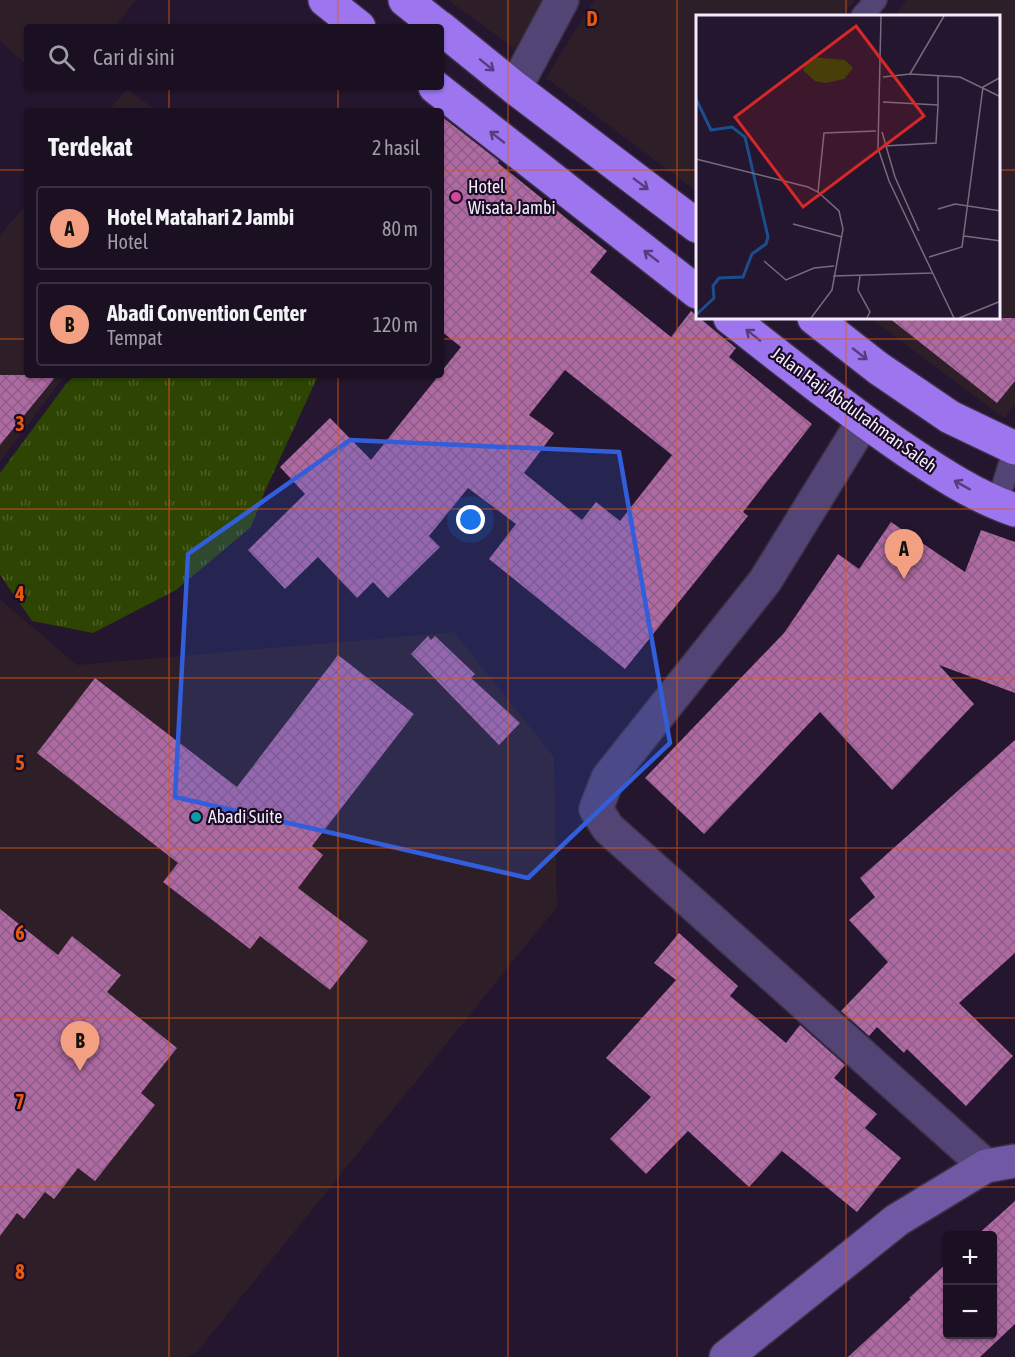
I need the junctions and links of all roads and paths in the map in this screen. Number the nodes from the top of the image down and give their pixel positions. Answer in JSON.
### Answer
{"nodes":[{"id":1,"x":326,"y":0,"type":"edge"},
{"id":2,"x":405,"y":0,"type":"edge"},
{"id":3,"x":562,"y":0,"type":"edge"},
{"id":4,"x":876,"y":0,"type":"edge"},
{"id":5,"x":863,"y":15,"type":"edge"},
{"id":6,"x":355,"y":24,"type":"edge"},
{"id":7,"x":435,"y":24,"type":"edge"},
{"id":8,"x":444,"y":31,"type":"edge"},
{"id":9,"x":515,"y":88,"type":"junction"},
{"id":10,"x":439,"y":90,"type":"edge"},
{"id":11,"x":694,"y":218,"type":"edge"},
{"id":12,"x":696,"y":291,"type":"edge"},
{"id":13,"x":733,"y":320,"type":"edge"},
{"id":14,"x":817,"y":320,"type":"edge"},
{"id":15,"x":863,"y":422,"type":"junction"},
{"id":16,"x":1015,"y":447,"type":"edge"},
{"id":17,"x":1006,"y":507,"type":"edge"},
{"id":18,"x":1001,"y":1163,"type":"edge"},
{"id":19,"x":726,"y":1357,"type":"edge"}],
"edges":[{"from":1,"to":6,"type":"highway"},
{"from":2,"to":7,"type":"highway"},
{"from":3,"to":9,"type":"street"},
{"from":4,"to":5,"type":"lane"},
{"from":8,"to":9,"type":"highway","one_way":true},
{"from":9,"to":11,"type":"highway","one_way":true},
{"from":12,"to":10,"type":"highway","one_way":true},
{"from":15,"to":13,"type":"highway","name":"Jalan Haji Abdulrahman Saleh","one_way":true},
{"from":14,"to":16,"type":"highway","one_way":true},
{"from":17,"to":15,"type":"highway","name":"Jalan Haji Abdulrahman Saleh","one_way":true},
{"from":15,"to":18,"type":"street"},
{"from":16,"to":17,"type":"lane"},
{"from":18,"to":19,"type":"street"}]}
